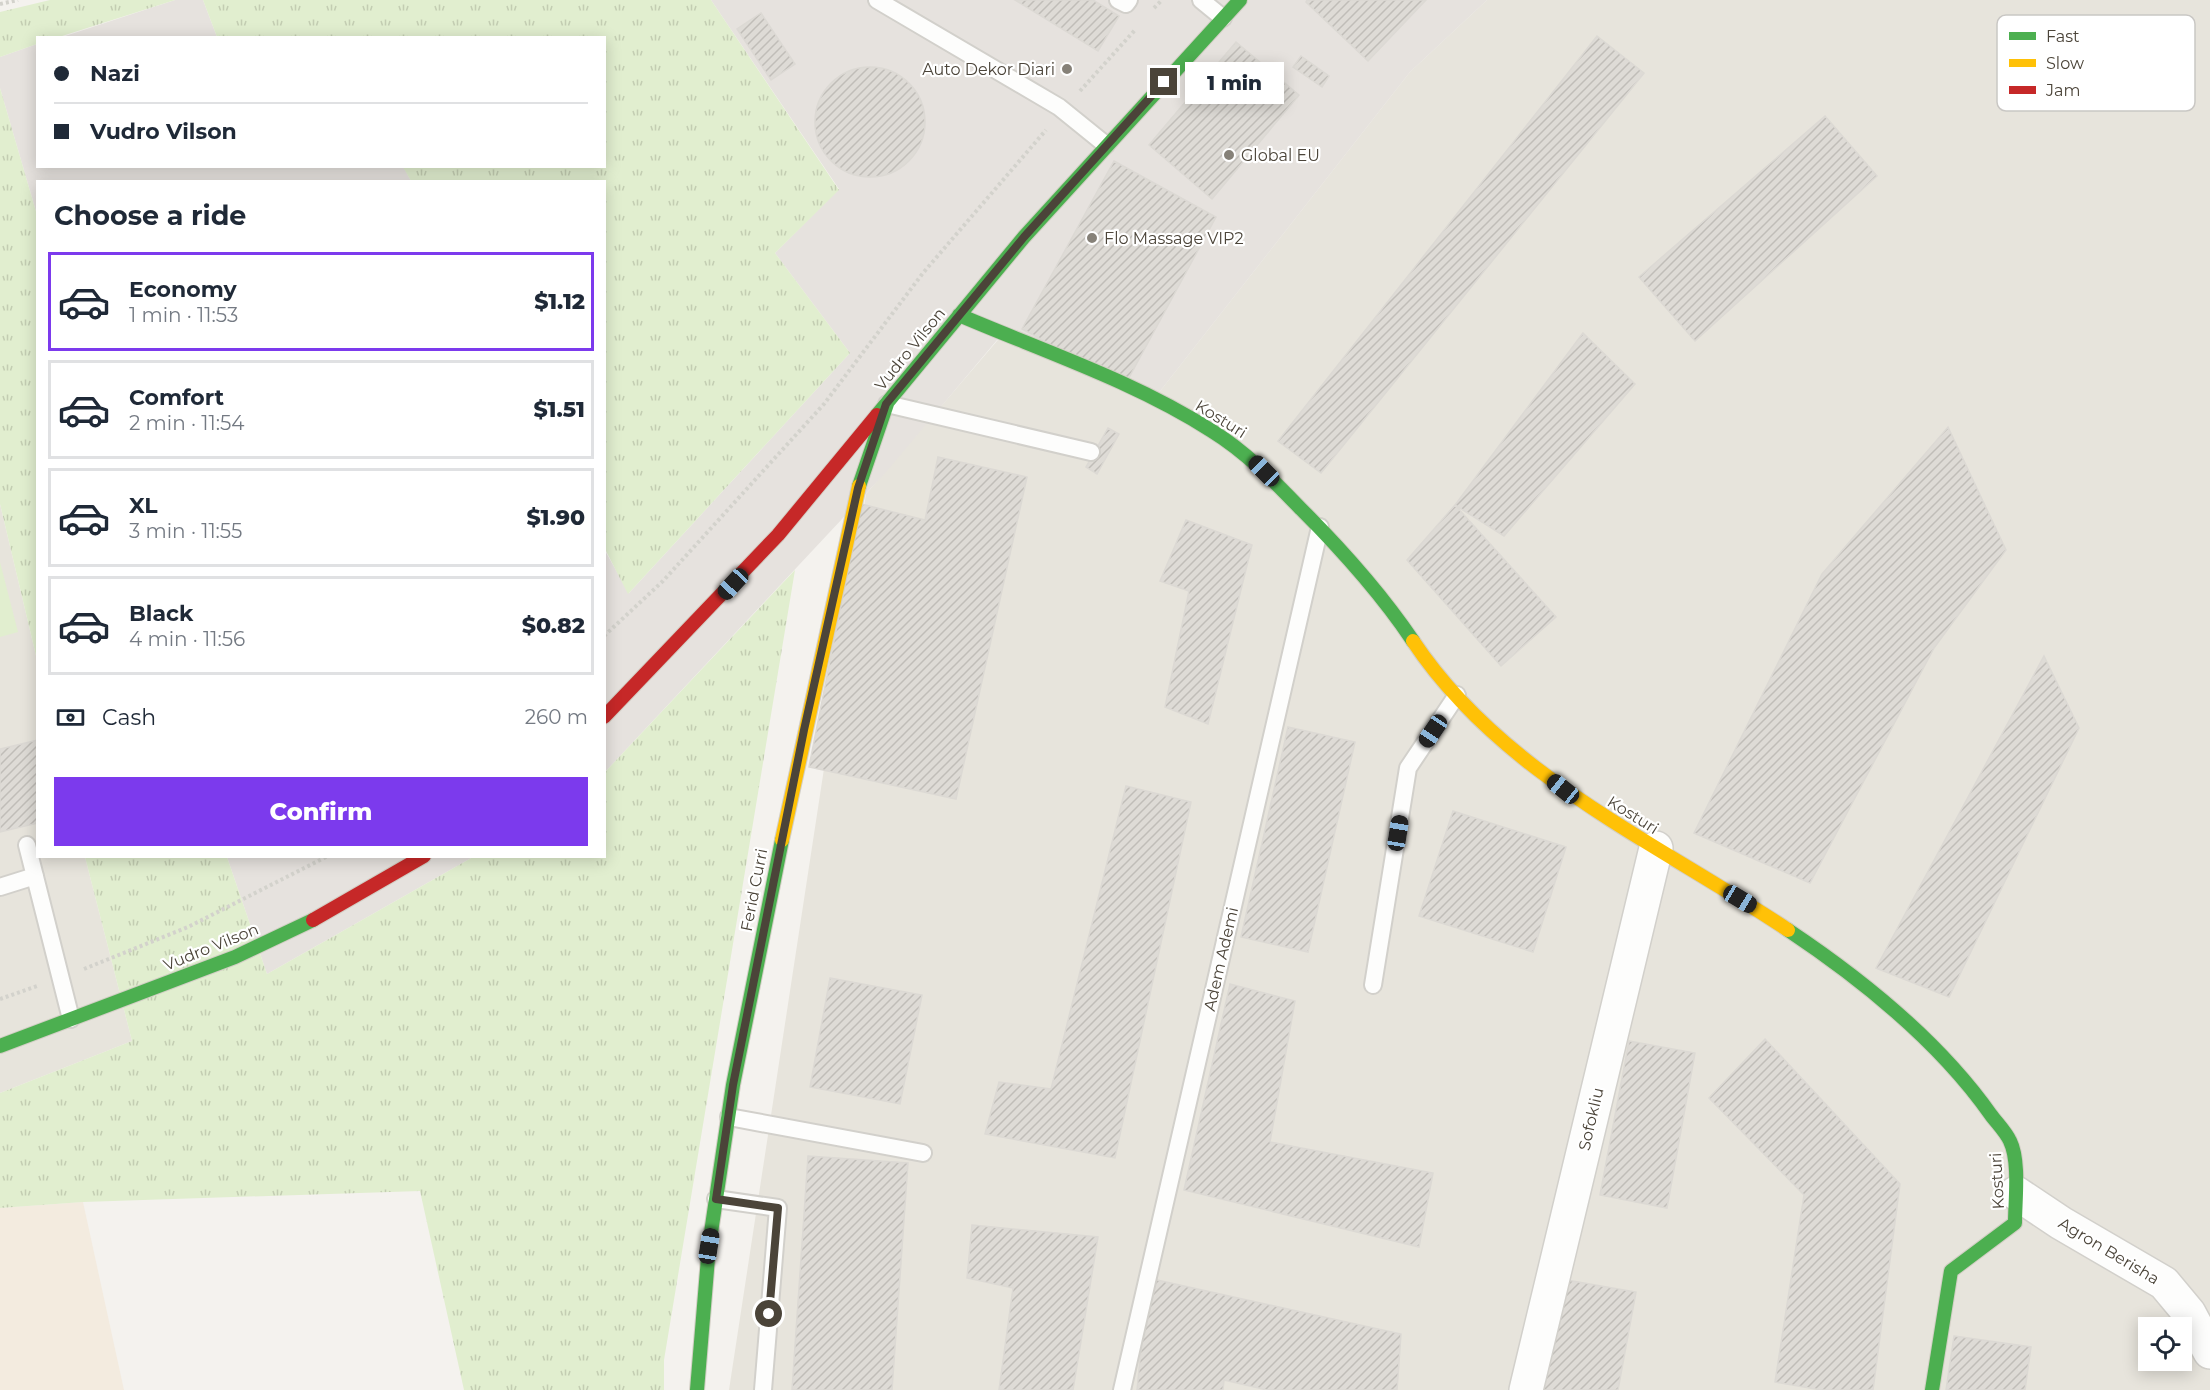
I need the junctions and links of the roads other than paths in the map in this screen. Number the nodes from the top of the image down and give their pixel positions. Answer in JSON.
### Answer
{"nodes":[{"id":1,"x":877,"y":0,"type":"edge"},
{"id":2,"x":1201,"y":0,"type":"edge"},
{"id":3,"x":1240,"y":0,"type":"edge"},
{"id":4,"x":1223,"y":18,"type":"junction"},
{"id":5,"x":1106,"y":145,"type":"junction"},
{"id":6,"x":960,"y":315,"type":"junction"},
{"id":7,"x":886,"y":404,"type":"junction"},
{"id":8,"x":1091,"y":452,"type":"dead end"},
{"id":9,"x":1320,"y":527,"type":"junction"},
{"id":10,"x":1457,"y":695,"type":"junction"},
{"id":11,"x":606,"y":715,"type":"edge"},
{"id":12,"x":27,"y":845,"type":"dead end"},
{"id":13,"x":1656,"y":848,"type":"junction"},
{"id":14,"x":421,"y":858,"type":"edge"},
{"id":15,"x":35,"y":876,"type":"junction"},
{"id":16,"x":0,"y":887,"type":"edge"},
{"id":17,"x":1373,"y":985,"type":"dead end"},
{"id":18,"x":71,"y":1019,"type":"junction"},
{"id":19,"x":0,"y":1046,"type":"edge"},
{"id":20,"x":729,"y":1117,"type":"junction"},
{"id":21,"x":924,"y":1154,"type":"dead end"},
{"id":22,"x":2016,"y":1193,"type":"junction"},
{"id":23,"x":716,"y":1199,"type":"junction"},
{"id":24,"x":2210,"y":1352,"type":"edge"},
{"id":25,"x":698,"y":1390,"type":"edge"},
{"id":26,"x":763,"y":1390,"type":"edge"},
{"id":27,"x":1122,"y":1390,"type":"edge"},
{"id":28,"x":1526,"y":1390,"type":"edge"},
{"id":29,"x":1932,"y":1390,"type":"edge"}],
"edges":[{"from":1,"to":5,"type":"lane"},
{"from":2,"to":4,"type":"lane"},
{"from":3,"to":4,"type":"street","name":"Vudro Vilson"},
{"from":4,"to":5,"type":"street","name":"Vudro Vilson"},
{"from":5,"to":6,"type":"street","name":"Vudro Vilson"},
{"from":6,"to":7,"type":"street","name":"Vudro Vilson"},
{"from":6,"to":9,"type":"street","name":"Kosturi"},
{"from":7,"to":8,"type":"lane"},
{"from":7,"to":11,"type":"street","name":"Vudro Vilson"},
{"from":7,"to":20,"type":"street","name":"Ferid Curri"},
{"from":9,"to":10,"type":"street","name":"Kosturi"},
{"from":9,"to":27,"type":"lane","name":"Adem Ademi"},
{"from":10,"to":13,"type":"street","name":"Kosturi"},
{"from":10,"to":17,"type":"lane"},
{"from":12,"to":15,"type":"lane"},
{"from":13,"to":22,"type":"street","name":"Kosturi"},
{"from":13,"to":28,"type":"street","name":"Sofokliu"},
{"from":14,"to":18,"type":"street","name":"Vudro Vilson"},
{"from":15,"to":16,"type":"lane"},
{"from":15,"to":18,"type":"lane"},
{"from":18,"to":19,"type":"street","name":"Vudro Vilson"},
{"from":20,"to":21,"type":"lane"},
{"from":20,"to":23,"type":"street","name":"Ferid Curri"},
{"from":22,"to":24,"type":"street","name":"Agron Berisha"},
{"from":22,"to":29,"type":"street","name":"Kosturi"},
{"from":23,"to":25,"type":"street","name":"Ferid Curri"},
{"from":23,"to":26,"type":"lane"}]}
